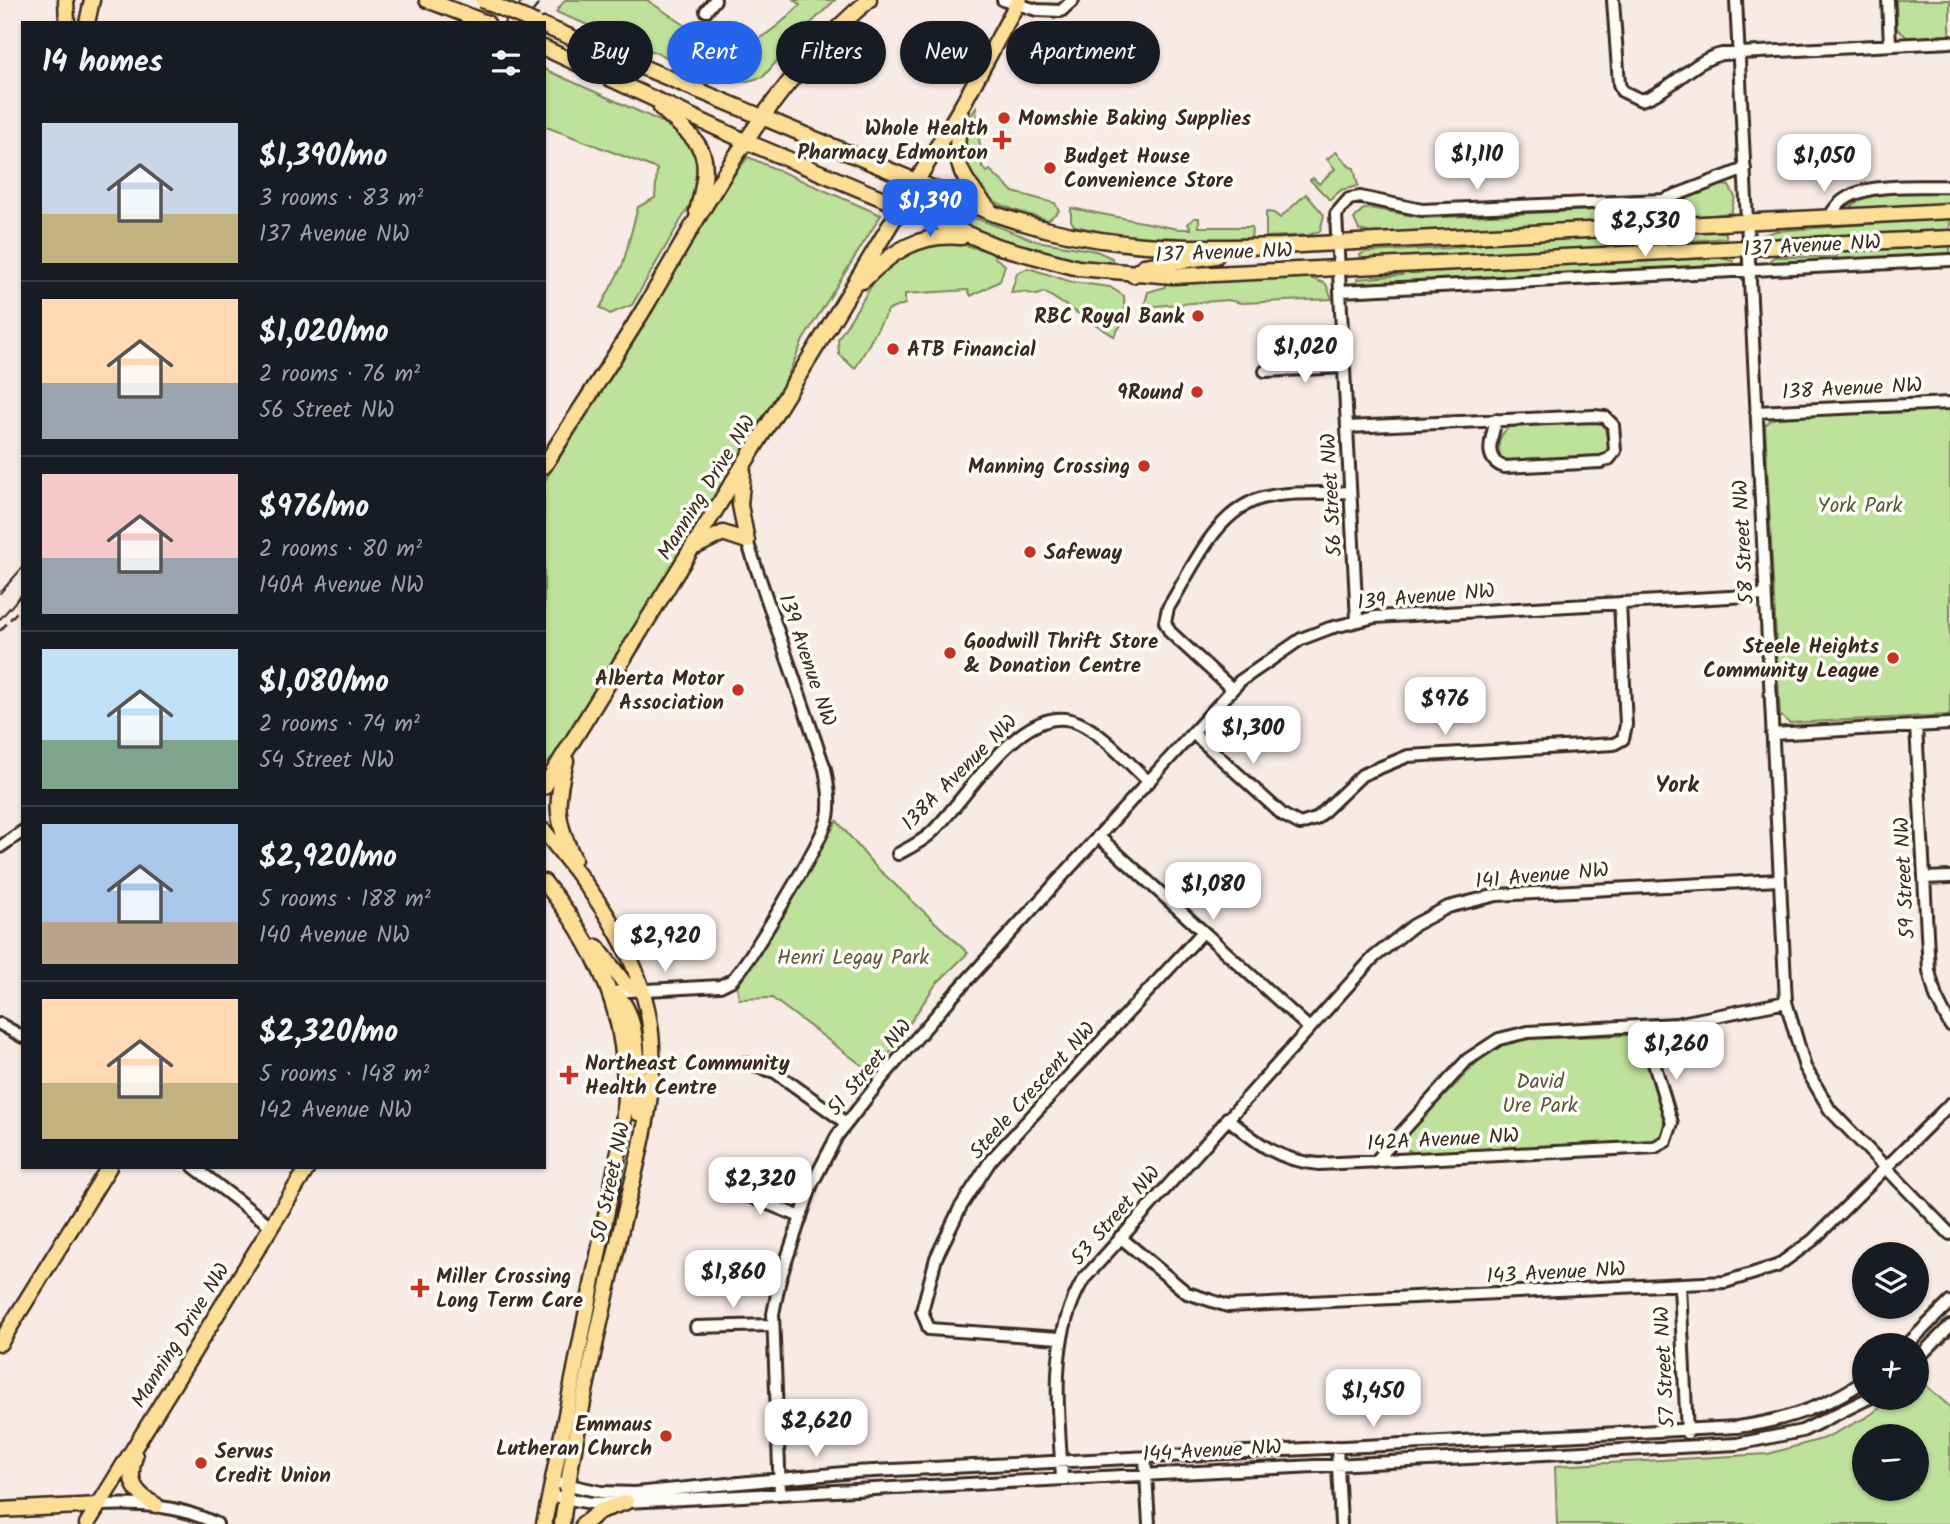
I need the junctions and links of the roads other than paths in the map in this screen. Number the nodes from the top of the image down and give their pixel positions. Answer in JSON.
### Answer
{"nodes":[{"id":1,"x":83,"y":0,"type":"edge"},
{"id":2,"x":92,"y":0,"type":"edge"},
{"id":3,"x":426,"y":0,"type":"edge"},
{"id":4,"x":482,"y":0,"type":"edge"},
{"id":5,"x":715,"y":0,"type":"edge"},
{"id":6,"x":869,"y":0,"type":"edge"},
{"id":7,"x":1073,"y":0,"type":"edge"},
{"id":8,"x":1613,"y":0,"type":"edge"},
{"id":9,"x":1737,"y":0,"type":"edge"},
{"id":10,"x":1888,"y":0,"type":"edge"},
{"id":11,"x":1013,"y":1,"type":"edge"},
{"id":12,"x":706,"y":11,"type":"dead end"},
{"id":13,"x":86,"y":21,"type":"edge"},
{"id":14,"x":87,"y":21,"type":"edge"},
{"id":15,"x":482,"y":21,"type":"edge"},
{"id":16,"x":531,"y":21,"type":"edge"},
{"id":17,"x":546,"y":27,"type":"edge"},
{"id":18,"x":1950,"y":42,"type":"edge"},
{"id":19,"x":1890,"y":45,"type":"junction"},
{"id":20,"x":549,"y":50,"type":"edge"},
{"id":21,"x":1739,"y":52,"type":"junction"},
{"id":22,"x":650,"y":97,"type":"junction"},
{"id":23,"x":962,"y":104,"type":"junction"},
{"id":24,"x":764,"y":118,"type":"junction"},
{"id":25,"x":747,"y":142,"type":"junction"},
{"id":26,"x":1745,"y":169,"type":"junction"},
{"id":27,"x":916,"y":183,"type":"junction"},
{"id":28,"x":1950,"y":187,"type":"edge"},
{"id":29,"x":901,"y":208,"type":"junction"},
{"id":30,"x":1950,"y":211,"type":"edge"},
{"id":31,"x":992,"y":213,"type":"junction"},
{"id":32,"x":1830,"y":217,"type":"junction"},
{"id":33,"x":1747,"y":222,"type":"junction"},
{"id":34,"x":693,"y":227,"type":"junction"},
{"id":35,"x":973,"y":238,"type":"junction"},
{"id":36,"x":1950,"y":238,"type":"edge"},
{"id":37,"x":1338,"y":243,"type":"junction"},
{"id":38,"x":1132,"y":246,"type":"junction"},
{"id":39,"x":1280,"y":246,"type":"junction"},
{"id":40,"x":1748,"y":249,"type":"junction"},
{"id":41,"x":1950,"y":260,"type":"edge"},
{"id":42,"x":1340,"y":268,"type":"junction"},
{"id":43,"x":1749,"y":270,"type":"junction"},
{"id":44,"x":1133,"y":275,"type":"junction"},
{"id":45,"x":1341,"y":291,"type":"junction"},
{"id":46,"x":846,"y":299,"type":"junction"},
{"id":47,"x":1344,"y":367,"type":"junction"},
{"id":48,"x":1265,"y":371,"type":"dead end"},
{"id":49,"x":1950,"y":403,"type":"edge"},
{"id":50,"x":1756,"y":412,"type":"junction"},
{"id":51,"x":1496,"y":420,"type":"junction"},
{"id":52,"x":1347,"y":427,"type":"junction"},
{"id":53,"x":546,"y":463,"type":"edge"},
{"id":54,"x":743,"y":468,"type":"junction"},
{"id":55,"x":1350,"y":492,"type":"junction"},
{"id":56,"x":747,"y":541,"type":"junction"},
{"id":57,"x":692,"y":549,"type":"junction"},
{"id":58,"x":1765,"y":595,"type":"junction"},
{"id":59,"x":1620,"y":603,"type":"junction"},
{"id":60,"x":1357,"y":621,"type":"junction"},
{"id":61,"x":1232,"y":689,"type":"junction"},
{"id":62,"x":1950,"y":724,"type":"edge"},
{"id":63,"x":1916,"y":726,"type":"junction"},
{"id":64,"x":1193,"y":733,"type":"junction"},
{"id":65,"x":1772,"y":734,"type":"junction"},
{"id":66,"x":569,"y":747,"type":"junction"},
{"id":67,"x":1149,"y":782,"type":"junction"},
{"id":68,"x":546,"y":784,"type":"edge"},
{"id":69,"x":21,"y":832,"type":"edge"},
{"id":70,"x":546,"y":833,"type":"edge"},
{"id":71,"x":1098,"y":836,"type":"junction"},
{"id":72,"x":0,"y":847,"type":"edge"},
{"id":73,"x":898,"y":854,"type":"dead end"},
{"id":74,"x":1950,"y":877,"type":"edge"},
{"id":75,"x":1924,"y":878,"type":"junction"},
{"id":76,"x":584,"y":879,"type":"junction"},
{"id":77,"x":1779,"y":880,"type":"junction"},
{"id":78,"x":546,"y":885,"type":"edge"},
{"id":79,"x":546,"y":898,"type":"edge"},
{"id":80,"x":571,"y":916,"type":"junction"},
{"id":81,"x":1202,"y":933,"type":"junction"},
{"id":82,"x":642,"y":990,"type":"junction"},
{"id":83,"x":610,"y":992,"type":"junction"},
{"id":84,"x":952,"y":997,"type":"joint"},
{"id":85,"x":1786,"y":1002,"type":"junction"},
{"id":86,"x":0,"y":1024,"type":"edge"},
{"id":87,"x":1950,"y":1025,"type":"edge"},
{"id":88,"x":1643,"y":1026,"type":"junction"},
{"id":89,"x":1309,"y":1028,"type":"junction"},
{"id":90,"x":21,"y":1036,"type":"edge"},
{"id":91,"x":744,"y":1063,"type":"dead end"},
{"id":92,"x":1950,"y":1104,"type":"edge"},
{"id":93,"x":1227,"y":1118,"type":"junction"},
{"id":94,"x":846,"y":1123,"type":"junction"},
{"id":95,"x":641,"y":1139,"type":"junction"},
{"id":96,"x":1375,"y":1162,"type":"junction"},
{"id":97,"x":108,"y":1169,"type":"edge"},
{"id":98,"x":197,"y":1169,"type":"edge"},
{"id":99,"x":308,"y":1169,"type":"edge"},
{"id":100,"x":1885,"y":1169,"type":"junction"},
{"id":101,"x":722,"y":1195,"type":"dead end"},
{"id":102,"x":801,"y":1217,"type":"junction"},
{"id":103,"x":272,"y":1227,"type":"junction"},
{"id":104,"x":1950,"y":1234,"type":"edge"},
{"id":105,"x":1120,"y":1237,"type":"junction"},
{"id":106,"x":1680,"y":1286,"type":"junction"},
{"id":107,"x":1950,"y":1302,"type":"edge"},
{"id":108,"x":772,"y":1325,"type":"junction"},
{"id":109,"x":1950,"y":1326,"type":"edge"},
{"id":110,"x":695,"y":1327,"type":"dead end"},
{"id":111,"x":1919,"y":1333,"type":"edge"},
{"id":112,"x":1059,"y":1338,"type":"junction"},
{"id":113,"x":0,"y":1343,"type":"edge"},
{"id":114,"x":1929,"y":1347,"type":"edge"},
{"id":115,"x":1852,"y":1388,"type":"edge"},
{"id":116,"x":1852,"y":1408,"type":"edge"},
{"id":117,"x":1686,"y":1429,"type":"junction"},
{"id":118,"x":141,"y":1438,"type":"junction"},
{"id":119,"x":1687,"y":1446,"type":"junction"},
{"id":120,"x":1336,"y":1447,"type":"junction"},
{"id":121,"x":1145,"y":1457,"type":"junction"},
{"id":122,"x":1061,"y":1460,"type":"junction"},
{"id":123,"x":1338,"y":1465,"type":"junction"},
{"id":124,"x":1146,"y":1475,"type":"junction"},
{"id":125,"x":780,"y":1478,"type":"junction"},
{"id":126,"x":1062,"y":1479,"type":"junction"},
{"id":127,"x":550,"y":1488,"type":"junction"},
{"id":128,"x":568,"y":1492,"type":"junction"},
{"id":129,"x":780,"y":1493,"type":"junction"},
{"id":130,"x":626,"y":1502,"type":"junction"},
{"id":131,"x":99,"y":1505,"type":"junction"},
{"id":132,"x":156,"y":1505,"type":"junction"},
{"id":133,"x":0,"y":1510,"type":"edge"},
{"id":134,"x":87,"y":1524,"type":"edge"},
{"id":135,"x":217,"y":1524,"type":"edge"},
{"id":136,"x":544,"y":1524,"type":"edge"},
{"id":137,"x":562,"y":1524,"type":"edge"},
{"id":138,"x":583,"y":1524,"type":"edge"},
{"id":139,"x":1149,"y":1524,"type":"edge"},
{"id":140,"x":1341,"y":1524,"type":"edge"}],
"edges":[{"from":1,"to":13,"type":"main road"},
{"from":2,"to":14,"type":"main road"},
{"from":3,"to":15,"type":"main road"},
{"from":4,"to":16,"type":"main road","bridge":true},
{"from":5,"to":12,"type":"street"},
{"from":6,"to":24,"type":"main road"},
{"from":7,"to":11,"type":"street"},
{"from":8,"to":21,"type":"street"},
{"from":9,"to":21,"type":"street","name":"58 Street NW"},
{"from":10,"to":19,"type":"street"},
{"from":11,"to":23,"type":"main road","name":"Manning Drive NW"},
{"from":17,"to":24,"type":"main road","name":"137 Avenue NW"},
{"from":18,"to":19,"type":"street"},
{"from":19,"to":21,"type":"street"},
{"from":20,"to":22,"type":"main road","name":"137 Avenue NW"},
{"from":21,"to":26,"type":"street","name":"58 Street NW"},
{"from":22,"to":25,"type":"main road","name":"137 Avenue NW"},
{"from":22,"to":34,"type":"main road"},
{"from":23,"to":27,"type":"main road","name":"Manning Drive NW"},
{"from":23,"to":31,"type":"main road"},
{"from":24,"to":25,"type":"main road"},
{"from":24,"to":27,"type":"main road","name":"137 Avenue NW"},
{"from":25,"to":29,"type":"main road","name":"137 Avenue NW"},
{"from":25,"to":34,"type":"main road"},
{"from":26,"to":33,"type":"street","name":"58 Street NW"},
{"from":26,"to":37,"type":"street"},
{"from":27,"to":29,"type":"main road","name":"Manning Drive NW"},
{"from":27,"to":31,"type":"main road","name":"137 Avenue NW"},
{"from":28,"to":32,"type":"street","name":"137 Avenue NW"},
{"from":29,"to":35,"type":"main road","name":"137 Avenue NW"},
{"from":29,"to":46,"type":"main road","name":"Manning Drive NW"},
{"from":30,"to":32,"type":"main road","name":"137 Avenue NW"},
{"from":31,"to":38,"type":"main road","name":"137 Avenue NW"},
{"from":32,"to":33,"type":"main road","name":"137 Avenue NW"},
{"from":33,"to":37,"type":"main road","name":"137 Avenue NW"},
{"from":33,"to":40,"type":"street","name":"58 Street NW"},
{"from":34,"to":53,"type":"main road"},
{"from":35,"to":44,"type":"main road","name":"137 Avenue NW"},
{"from":35,"to":46,"type":"main road"},
{"from":36,"to":40,"type":"main road","name":"137 Avenue NW"},
{"from":37,"to":39,"type":"main road","name":"137 Avenue NW"},
{"from":37,"to":42,"type":"street","name":"56 Street NW"},
{"from":38,"to":39,"type":"main road","name":"137 Avenue NW"},
{"from":38,"to":44,"type":"main road"},
{"from":39,"to":44,"type":"main road"},
{"from":40,"to":42,"type":"main road","name":"137 Avenue NW"},
{"from":40,"to":43,"type":"street","name":"58 Street NW"},
{"from":41,"to":43,"type":"street","name":"137 Avenue NW"},
{"from":42,"to":44,"type":"main road","name":"137 Avenue NW"},
{"from":42,"to":45,"type":"street","name":"56 Street NW"},
{"from":43,"to":45,"type":"street","name":"137 Avenue NW"},
{"from":43,"to":50,"type":"street","name":"58 Street NW"},
{"from":45,"to":47,"type":"street","name":"56 Street NW"},
{"from":46,"to":54,"type":"main road","name":"Manning Drive NW"},
{"from":47,"to":48,"type":"street"},
{"from":47,"to":52,"type":"street","name":"56 Street NW"},
{"from":49,"to":50,"type":"street","name":"138 Avenue NW"},
{"from":50,"to":58,"type":"street","name":"58 Street NW"},
{"from":51,"to":51,"type":"street"},
{"from":51,"to":52,"type":"street"},
{"from":52,"to":55,"type":"street","name":"56 Street NW"},
{"from":54,"to":56,"type":"main road"},
{"from":54,"to":57,"type":"main road","name":"Manning Drive NW"},
{"from":55,"to":60,"type":"street","name":"56 Street NW"},
{"from":55,"to":61,"type":"street"},
{"from":56,"to":57,"type":"main road"},
{"from":56,"to":82,"type":"street","name":"139 Avenue NW"},
{"from":57,"to":66,"type":"main road","name":"Manning Drive NW"},
{"from":58,"to":59,"type":"street","name":"139 Avenue NW"},
{"from":58,"to":65,"type":"street","name":"58 Street NW"},
{"from":59,"to":60,"type":"street","name":"139 Avenue NW"},
{"from":59,"to":64,"type":"street"},
{"from":60,"to":61,"type":"street","name":"139 Avenue NW"},
{"from":61,"to":64,"type":"street","name":"139 Avenue NW"},
{"from":62,"to":63,"type":"street"},
{"from":63,"to":65,"type":"street"},
{"from":63,"to":75,"type":"street","name":"59 Street NW"},
{"from":64,"to":67,"type":"street","name":"139 Avenue NW"},
{"from":65,"to":77,"type":"street","name":"58 Street NW"},
{"from":66,"to":68,"type":"main road","name":"Manning Drive NW"},
{"from":66,"to":76,"type":"main road"},
{"from":67,"to":71,"type":"street","name":"139 Avenue NW"},
{"from":67,"to":73,"type":"street","name":"138A Avenue NW"},
{"from":69,"to":72,"type":"street"},
{"from":70,"to":76,"type":"main road","name":"50 Street NW"},
{"from":71,"to":81,"type":"street"},
{"from":71,"to":84,"type":"street","name":"139 Avenue NW"},
{"from":74,"to":75,"type":"street"},
{"from":75,"to":87,"type":"street","name":"59 Street NW"},
{"from":76,"to":82,"type":"main road","name":"50 Street NW"},
{"from":77,"to":85,"type":"street","name":"58 Street NW"},
{"from":77,"to":89,"type":"street","name":"141 Avenue NW"},
{"from":78,"to":80,"type":"main road","name":"50 Street NW"},
{"from":79,"to":80,"type":"main road"},
{"from":80,"to":82,"type":"main road"},
{"from":80,"to":83,"type":"main road","name":"50 Street NW"},
{"from":81,"to":89,"type":"street"},
{"from":81,"to":112,"type":"street","name":"Steele Crescent NW"},
{"from":82,"to":83,"type":"street"},
{"from":82,"to":95,"type":"main road","name":"50 Street NW"},
{"from":83,"to":95,"type":"main road"},
{"from":83,"to":127,"type":"main road","name":"50 Street NW"},
{"from":84,"to":94,"type":"street","name":"51 Street NW"},
{"from":85,"to":88,"type":"street"},
{"from":85,"to":100,"type":"street","name":"58 Street NW"},
{"from":86,"to":90,"type":"street"},
{"from":88,"to":96,"type":"street"},
{"from":88,"to":96,"type":"street","name":"142A Avenue NW"},
{"from":89,"to":93,"type":"street","name":"141 Avenue NW"},
{"from":91,"to":94,"type":"street"},
{"from":92,"to":100,"type":"street","name":"143 Avenue NW"},
{"from":93,"to":96,"type":"street","name":"142A Avenue NW"},
{"from":93,"to":105,"type":"street","name":"53 Street NW"},
{"from":94,"to":102,"type":"street","name":"51 Street NW"},
{"from":95,"to":128,"type":"main road","name":"50 Street NW"},
{"from":97,"to":113,"type":"main road"},
{"from":98,"to":103,"type":"street"},
{"from":99,"to":103,"type":"main road","name":"Manning Drive NW"},
{"from":100,"to":104,"type":"street","name":"58 Street NW"},
{"from":100,"to":106,"type":"street","name":"143 Avenue NW"},
{"from":101,"to":102,"type":"street"},
{"from":102,"to":108,"type":"street","name":"51 Street NW"},
{"from":103,"to":118,"type":"main road","name":"Manning Drive NW"},
{"from":105,"to":106,"type":"street","name":"143 Avenue NW"},
{"from":105,"to":112,"type":"street","name":"53 Street NW"},
{"from":106,"to":117,"type":"street","name":"57 Street NW"},
{"from":107,"to":111,"type":"street"},
{"from":108,"to":110,"type":"street"},
{"from":108,"to":125,"type":"street","name":"51 Street NW"},
{"from":109,"to":114,"type":"street"},
{"from":112,"to":122,"type":"street","name":"53 Street NW"},
{"from":115,"to":117,"type":"street","name":"144 Avenue NW"},
{"from":116,"to":119,"type":"street","name":"144 Avenue NW"},
{"from":117,"to":119,"type":"street","name":"57 Street NW"},
{"from":117,"to":120,"type":"street","name":"144 Avenue NW"},
{"from":118,"to":131,"type":"main road","name":"Manning Drive NW"},
{"from":118,"to":132,"type":"main road"},
{"from":119,"to":123,"type":"street","name":"144 Avenue NW"},
{"from":120,"to":121,"type":"street","name":"144 Avenue NW"},
{"from":120,"to":123,"type":"street"},
{"from":121,"to":122,"type":"street","name":"144 Avenue NW"},
{"from":121,"to":124,"type":"street"},
{"from":122,"to":125,"type":"street","name":"144 Avenue NW"},
{"from":122,"to":126,"type":"street","name":"53 Street NW"},
{"from":123,"to":124,"type":"street","name":"144 Avenue NW"},
{"from":123,"to":140,"type":"street"},
{"from":124,"to":126,"type":"street","name":"144 Avenue NW"},
{"from":124,"to":139,"type":"street"},
{"from":125,"to":128,"type":"street","name":"144 Avenue NW"},
{"from":125,"to":129,"type":"street","name":"51 Street NW"},
{"from":126,"to":129,"type":"street","name":"144 Avenue NW"},
{"from":127,"to":128,"type":"street","name":"144 Avenue NW"},
{"from":127,"to":136,"type":"main road","name":"50 Street NW"},
{"from":128,"to":130,"type":"street","name":"144 Avenue NW"},
{"from":128,"to":137,"type":"main road","name":"50 Street NW"},
{"from":129,"to":130,"type":"street","name":"144 Avenue NW"},
{"from":130,"to":138,"type":"main road"},
{"from":131,"to":132,"type":"street"},
{"from":131,"to":133,"type":"main road"},
{"from":131,"to":134,"type":"main road","name":"Manning Drive NW"},
{"from":132,"to":135,"type":"street"}]}
